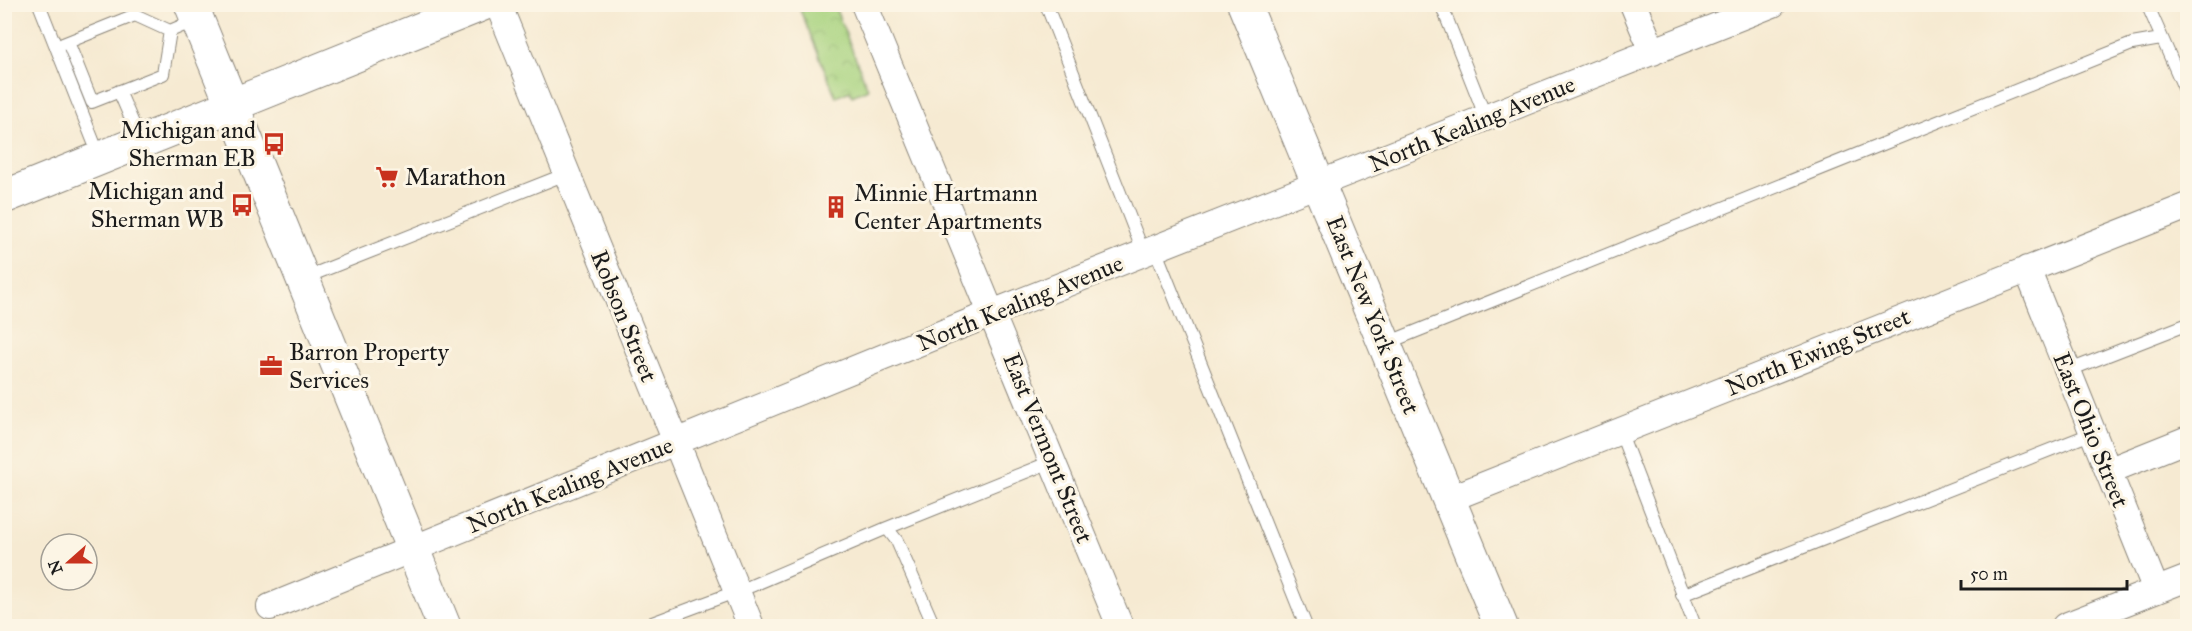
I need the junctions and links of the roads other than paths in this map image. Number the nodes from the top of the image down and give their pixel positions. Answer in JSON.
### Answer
{"nodes":[{"id":1,"x":39,"y":4,"type":"edge"},
{"id":2,"x":483,"y":4,"type":"edge"},
{"id":3,"x":498,"y":4,"type":"edge"},
{"id":4,"x":864,"y":4,"type":"edge"},
{"id":5,"x":1046,"y":4,"type":"edge"},
{"id":6,"x":1244,"y":4,"type":"edge"},
{"id":7,"x":1441,"y":4,"type":"edge"},
{"id":8,"x":1633,"y":4,"type":"edge"},
{"id":9,"x":1773,"y":4,"type":"edge"},
{"id":10,"x":2147,"y":4,"type":"edge"},
{"id":11,"x":186,"y":18,"type":"edge"},
{"id":12,"x":2161,"y":39,"type":"junction"},
{"id":13,"x":62,"y":45,"type":"junction"},
{"id":14,"x":1653,"y":52,"type":"junction"},
{"id":15,"x":118,"y":91,"type":"junction"},
{"id":16,"x":2187,"y":97,"type":"edge"},
{"id":17,"x":86,"y":104,"type":"junction"},
{"id":18,"x":232,"y":105,"type":"junction"},
{"id":19,"x":1486,"y":118,"type":"junction"},
{"id":20,"x":141,"y":142,"type":"junction"},
{"id":21,"x":100,"y":159,"type":"junction"},
{"id":22,"x":566,"y":174,"type":"junction"},
{"id":23,"x":1319,"y":185,"type":"junction"},
{"id":24,"x":4,"y":197,"type":"edge"},
{"id":25,"x":2187,"y":206,"type":"edge"},
{"id":26,"x":1149,"y":252,"type":"junction"},
{"id":27,"x":2027,"y":269,"type":"junction"},
{"id":28,"x":303,"y":279,"type":"junction"},
{"id":29,"x":992,"y":313,"type":"junction"},
{"id":30,"x":2187,"y":324,"type":"edge"},
{"id":31,"x":1384,"y":344,"type":"junction"},
{"id":32,"x":2067,"y":371,"type":"junction"},
{"id":33,"x":1620,"y":431,"type":"junction"},
{"id":34,"x":2093,"y":433,"type":"junction"},
{"id":35,"x":2187,"y":439,"type":"edge"},
{"id":36,"x":675,"y":442,"type":"junction"},
{"id":37,"x":1053,"y":461,"type":"junction"},
{"id":38,"x":2108,"y":471,"type":"junction"},
{"id":39,"x":1449,"y":499,"type":"junction"},
{"id":40,"x":887,"y":528,"type":"junction"},
{"id":41,"x":412,"y":549,"type":"junction"},
{"id":42,"x":2187,"y":578,"type":"edge"},
{"id":43,"x":2156,"y":590,"type":"junction"},
{"id":44,"x":736,"y":591,"type":"junction"},
{"id":45,"x":1682,"y":595,"type":"junction"},
{"id":46,"x":270,"y":607,"type":"dead end"},
{"id":47,"x":444,"y":627,"type":"edge"},
{"id":48,"x":644,"y":627,"type":"edge"},
{"id":49,"x":751,"y":627,"type":"edge"},
{"id":50,"x":934,"y":627,"type":"edge"},
{"id":51,"x":1120,"y":627,"type":"edge"},
{"id":52,"x":1306,"y":627,"type":"edge"},
{"id":53,"x":1501,"y":627,"type":"edge"},
{"id":54,"x":1695,"y":627,"type":"edge"},
{"id":55,"x":2065,"y":627,"type":"edge"}],
"edges":[{"from":1,"to":13,"type":"lane"},
{"from":2,"to":18,"type":"main road"},
{"from":3,"to":22,"type":"street","name":"Robson Street"},
{"from":4,"to":29,"type":"street","name":"East Vermont Street"},
{"from":5,"to":26,"type":"lane"},
{"from":6,"to":23,"type":"main road","name":"East New York Street"},
{"from":7,"to":19,"type":"lane"},
{"from":8,"to":14,"type":"street"},
{"from":9,"to":14,"type":"street","name":"North Kealing Avenue"},
{"from":10,"to":12,"type":"lane"},
{"from":11,"to":13,"type":"lane"},
{"from":11,"to":15,"type":"lane"},
{"from":11,"to":18,"type":"main road"},
{"from":12,"to":16,"type":"lane"},
{"from":12,"to":31,"type":"lane"},
{"from":13,"to":17,"type":"lane"},
{"from":14,"to":19,"type":"street","name":"North Kealing Avenue"},
{"from":15,"to":17,"type":"lane"},
{"from":15,"to":20,"type":"lane"},
{"from":17,"to":21,"type":"lane"},
{"from":18,"to":20,"type":"main road"},
{"from":18,"to":28,"type":"main road"},
{"from":19,"to":23,"type":"street","name":"North Kealing Avenue"},
{"from":20,"to":21,"type":"main road"},
{"from":21,"to":24,"type":"main road"},
{"from":22,"to":28,"type":"lane"},
{"from":22,"to":36,"type":"street","name":"Robson Street"},
{"from":23,"to":26,"type":"street","name":"North Kealing Avenue"},
{"from":23,"to":31,"type":"main road","name":"East New York Street"},
{"from":25,"to":27,"type":"street","name":"North Ewing Street"},
{"from":26,"to":29,"type":"street","name":"North Kealing Avenue"},
{"from":26,"to":52,"type":"lane"},
{"from":27,"to":32,"type":"street","name":"East Ohio Street"},
{"from":27,"to":33,"type":"street","name":"North Ewing Street"},
{"from":28,"to":41,"type":"main road"},
{"from":29,"to":36,"type":"street","name":"North Kealing Avenue"},
{"from":29,"to":37,"type":"street","name":"East Vermont Street"},
{"from":30,"to":32,"type":"lane"},
{"from":31,"to":39,"type":"main road","name":"East New York Street"},
{"from":32,"to":34,"type":"street","name":"East Ohio Street"},
{"from":33,"to":39,"type":"street","name":"North Ewing Street"},
{"from":33,"to":45,"type":"lane"},
{"from":34,"to":38,"type":"street","name":"East Ohio Street"},
{"from":34,"to":45,"type":"lane"},
{"from":35,"to":38,"type":"street"},
{"from":36,"to":41,"type":"street","name":"North Kealing Avenue"},
{"from":36,"to":44,"type":"street","name":"Robson Street"},
{"from":37,"to":40,"type":"lane"},
{"from":37,"to":51,"type":"street","name":"East Vermont Street"},
{"from":38,"to":43,"type":"street","name":"East Ohio Street"},
{"from":39,"to":53,"type":"main road","name":"East New York Street"},
{"from":40,"to":44,"type":"lane"},
{"from":40,"to":50,"type":"lane"},
{"from":41,"to":46,"type":"street","name":"North Kealing Avenue"},
{"from":41,"to":47,"type":"main road"},
{"from":42,"to":43,"type":"street"},
{"from":43,"to":55,"type":"street"},
{"from":44,"to":48,"type":"lane"},
{"from":44,"to":49,"type":"street","name":"Robson Street"},
{"from":45,"to":54,"type":"lane"}]}
